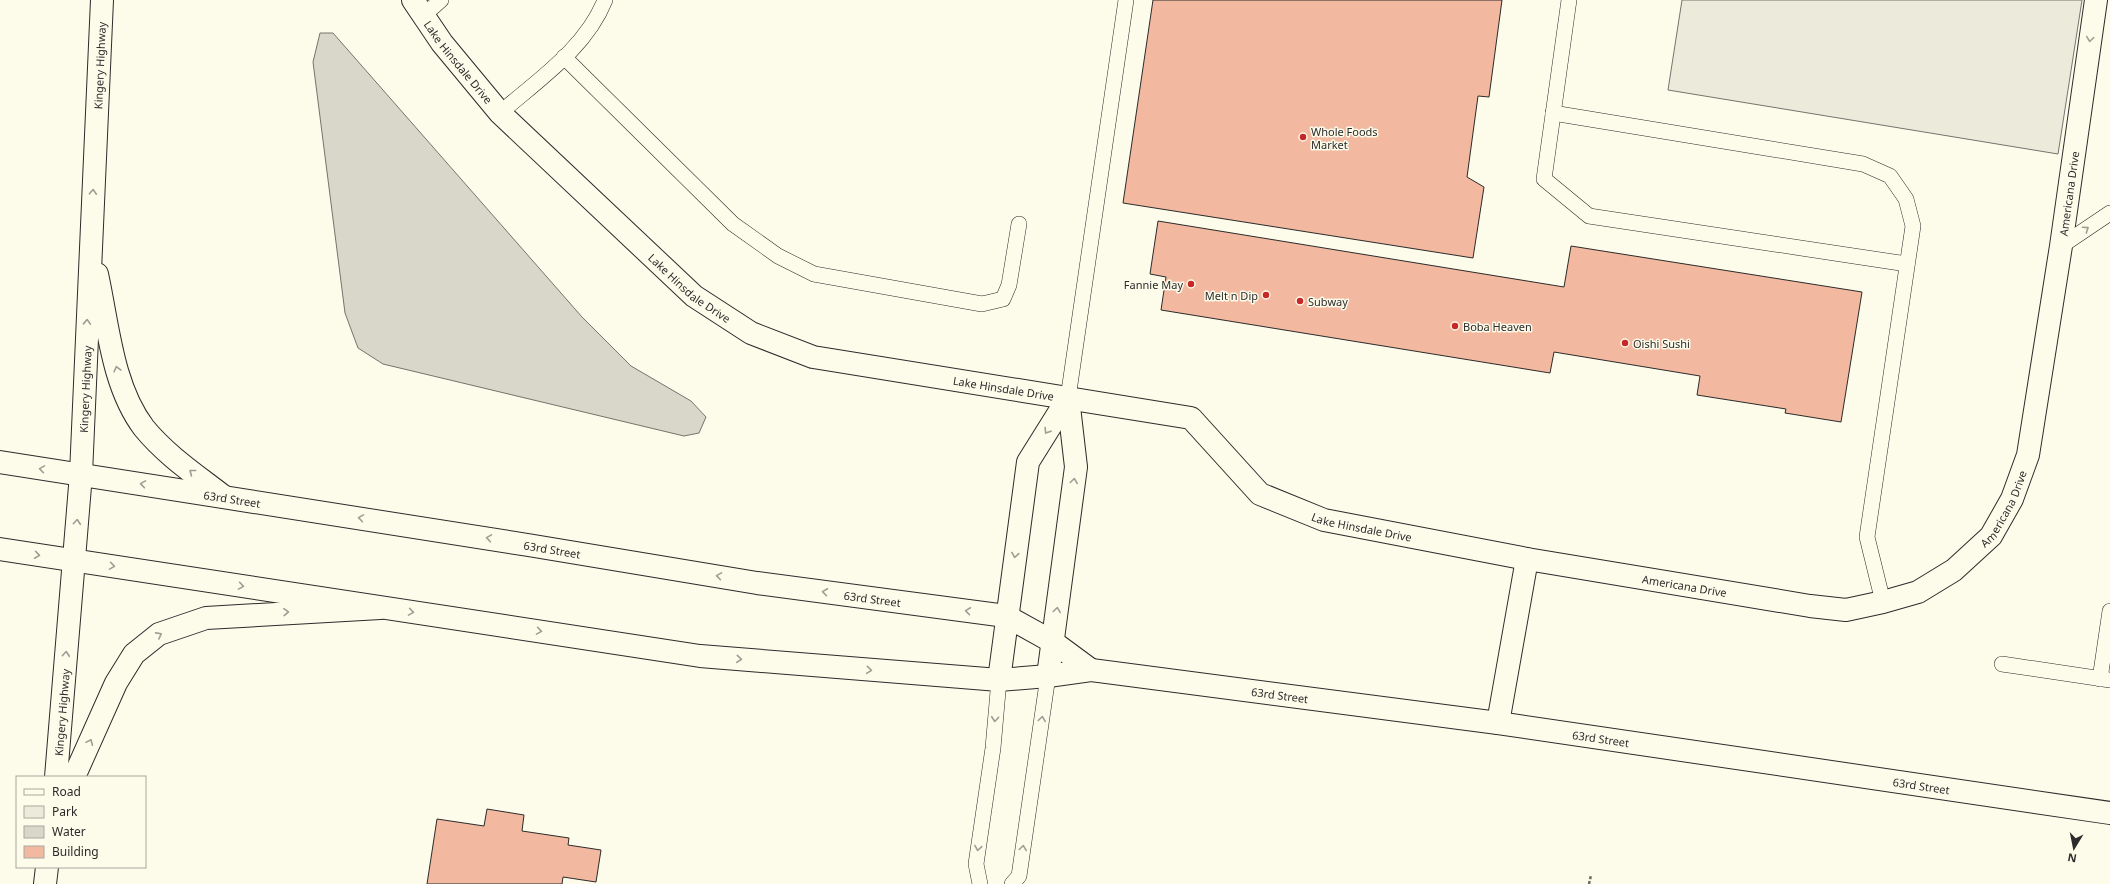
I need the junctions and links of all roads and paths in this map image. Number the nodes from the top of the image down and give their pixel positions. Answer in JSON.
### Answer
{"nodes":[{"id":1,"x":102,"y":0,"type":"edge"},
{"id":2,"x":441,"y":0,"type":"edge"},
{"id":3,"x":605,"y":0,"type":"edge"},
{"id":4,"x":1126,"y":0,"type":"edge"},
{"id":5,"x":1570,"y":0,"type":"edge"},
{"id":6,"x":2096,"y":0,"type":"edge"},
{"id":7,"x":418,"y":8,"type":"edge"},
{"id":8,"x":564,"y":57,"type":"junction"},
{"id":9,"x":500,"y":113,"type":"junction"},
{"id":10,"x":1553,"y":113,"type":"junction"},
{"id":11,"x":2110,"y":213,"type":"edge"},
{"id":12,"x":1019,"y":224,"type":"dead end"},
{"id":13,"x":90,"y":241,"type":"junction"},
{"id":14,"x":2061,"y":246,"type":"junction"},
{"id":15,"x":1907,"y":264,"type":"junction"},
{"id":16,"x":1068,"y":398,"type":"junction"},
{"id":17,"x":0,"y":462,"type":"edge"},
{"id":18,"x":80,"y":474,"type":"junction"},
{"id":19,"x":223,"y":496,"type":"junction"},
{"id":20,"x":0,"y":550,"type":"edge"},
{"id":21,"x":1527,"y":558,"type":"junction"},
{"id":22,"x":74,"y":560,"type":"junction"},
{"id":23,"x":1883,"y":602,"type":"junction"},
{"id":24,"x":380,"y":608,"type":"junction"},
{"id":25,"x":2110,"y":611,"type":"edge"},
{"id":26,"x":1006,"y":616,"type":"junction"},
{"id":27,"x":1053,"y":642,"type":"junction"},
{"id":28,"x":2002,"y":664,"type":"dead end"},
{"id":29,"x":1091,"y":670,"type":"junction"},
{"id":30,"x":1048,"y":676,"type":"junction"},
{"id":31,"x":2105,"y":679,"type":"edge"},
{"id":32,"x":999,"y":680,"type":"junction"},
{"id":33,"x":1498,"y":723,"type":"junction"},
{"id":34,"x":56,"y":776,"type":"edge"},
{"id":35,"x":74,"y":776,"type":"edge"},
{"id":36,"x":2110,"y":813,"type":"edge"},
{"id":37,"x":47,"y":868,"type":"edge"},
{"id":38,"x":1591,"y":875,"type":"dead end"},
{"id":39,"x":45,"y":884,"type":"edge"},
{"id":40,"x":980,"y":884,"type":"edge"},
{"id":41,"x":1012,"y":884,"type":"edge"},
{"id":42,"x":1589,"y":884,"type":"edge"}],
"edges":[{"from":13,"to":1,"type":"main road","name":"Kingery Highway","one_way":true},
{"from":2,"to":7,"type":"lane"},
{"from":3,"to":8,"type":"lane"},
{"from":4,"to":16,"type":"lane"},
{"from":5,"to":10,"type":"lane"},
{"from":6,"to":14,"type":"main road","name":"Americana Drive","one_way":true},
{"from":7,"to":9,"type":"main road","name":"Lake Hinsdale Drive"},
{"from":8,"to":9,"type":"lane"},
{"from":8,"to":12,"type":"lane"},
{"from":9,"to":16,"type":"main road","name":"Lake Hinsdale Drive"},
{"from":10,"to":15,"type":"lane"},
{"from":10,"to":15,"type":"lane"},
{"from":14,"to":11,"type":"lane","one_way":true},
{"from":18,"to":13,"type":"main road","name":"Kingery Highway","one_way":true},
{"from":19,"to":13,"type":"main road","one_way":true},
{"from":14,"to":23,"type":"main road","name":"Americana Drive"},
{"from":15,"to":23,"type":"lane"},
{"from":16,"to":21,"type":"main road","name":"Lake Hinsdale Drive"},
{"from":16,"to":26,"type":"main road","name":"Lake Hinsdale Drive","one_way":true},
{"from":27,"to":16,"type":"main road","name":"Lake Hinsdale Drive","one_way":true},
{"from":18,"to":17,"type":"main road","name":"63rd Street","one_way":true},
{"from":19,"to":18,"type":"main road","name":"63rd Street","one_way":true},
{"from":22,"to":18,"type":"main road","name":"Kingery Highway","one_way":true},
{"from":26,"to":19,"type":"main road","name":"63rd Street","one_way":true},
{"from":20,"to":22,"type":"main road","name":"63rd Street","one_way":true},
{"from":21,"to":23,"type":"main road","name":"Americana Drive"},
{"from":21,"to":33,"type":"main road"},
{"from":22,"to":24,"type":"main road","name":"63rd Street","one_way":true},
{"from":34,"to":22,"type":"main road","name":"Kingery Highway","one_way":true},
{"from":24,"to":32,"type":"main road","name":"63rd Street","one_way":true},
{"from":35,"to":24,"type":"main road","one_way":true},
{"from":25,"to":31,"type":"lane"},
{"from":26,"to":27,"type":"main road","name":"63rd Street"},
{"from":26,"to":32,"type":"main road","name":"Lake Hinsdale Drive"},
{"from":27,"to":29,"type":"main road","name":"63rd Street"},
{"from":27,"to":30,"type":"main road","name":"Lake Hinsdale Drive"},
{"from":28,"to":31,"type":"lane"},
{"from":29,"to":30,"type":"main road","name":"63rd Street"},
{"from":29,"to":33,"type":"main road","name":"63rd Street"},
{"from":30,"to":32,"type":"main road","name":"63rd Street"},
{"from":41,"to":30,"type":"lane","one_way":true},
{"from":32,"to":40,"type":"lane","one_way":true},
{"from":33,"to":36,"type":"main road","name":"63rd Street"},
{"from":37,"to":39,"type":"main road"},
{"from":38,"to":42,"type":"path"}]}
